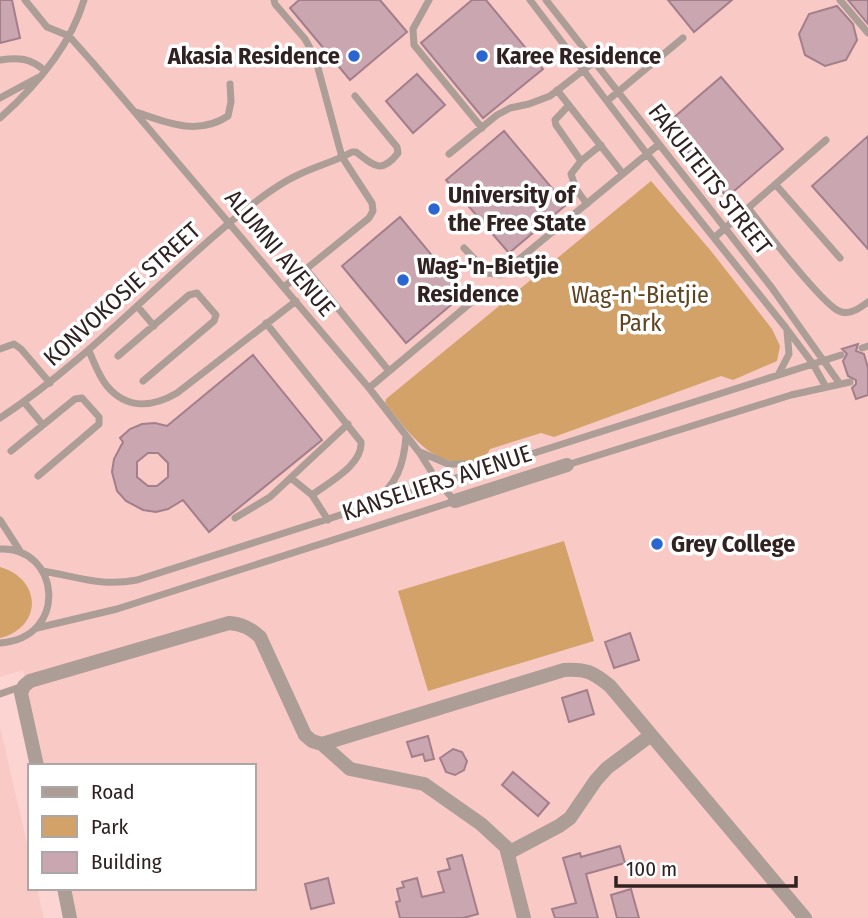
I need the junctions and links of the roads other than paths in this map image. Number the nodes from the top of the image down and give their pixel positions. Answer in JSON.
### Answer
{"nodes":[{"id":1,"x":25,"y":0,"type":"edge"},
{"id":2,"x":84,"y":0,"type":"edge"},
{"id":3,"x":274,"y":0,"type":"edge"},
{"id":4,"x":530,"y":0,"type":"edge"},
{"id":5,"x":546,"y":0,"type":"edge"},
{"id":6,"x":840,"y":0,"type":"edge"},
{"id":7,"x":426,"y":1,"type":"edge"},
{"id":8,"x":868,"y":33,"type":"edge"},
{"id":9,"x":69,"y":36,"type":"junction"},
{"id":10,"x":683,"y":38,"type":"dead end"},
{"id":11,"x":0,"y":60,"type":"edge"},
{"id":12,"x":594,"y":62,"type":"junction"},
{"id":13,"x":584,"y":70,"type":"junction"},
{"id":14,"x":43,"y":74,"type":"junction"},
{"id":15,"x":230,"y":84,"type":"dead end"},
{"id":16,"x":557,"y":90,"type":"junction"},
{"id":17,"x":617,"y":93,"type":"junction"},
{"id":18,"x":355,"y":96,"type":"dead end"},
{"id":19,"x":0,"y":98,"type":"edge"},
{"id":20,"x":607,"y":101,"type":"junction"},
{"id":21,"x":569,"y":105,"type":"junction"},
{"id":22,"x":135,"y":112,"type":"junction"},
{"id":23,"x":0,"y":118,"type":"edge"},
{"id":24,"x":482,"y":128,"type":"junction"},
{"id":25,"x":826,"y":140,"type":"dead end"},
{"id":26,"x":601,"y":145,"type":"junction"},
{"id":27,"x":659,"y":145,"type":"junction"},
{"id":28,"x":449,"y":154,"type":"dead end"},
{"id":29,"x":648,"y":154,"type":"junction"},
{"id":30,"x":342,"y":158,"type":"junction"},
{"id":31,"x":581,"y":161,"type":"junction"},
{"id":32,"x":623,"y":174,"type":"junction"},
{"id":33,"x":776,"y":185,"type":"junction"},
{"id":34,"x":587,"y":204,"type":"junction"},
{"id":35,"x":749,"y":209,"type":"junction"},
{"id":36,"x":229,"y":223,"type":"junction"},
{"id":37,"x":724,"y":229,"type":"junction"},
{"id":38,"x":715,"y":237,"type":"junction"},
{"id":39,"x":464,"y":248,"type":"dead end"},
{"id":40,"x":840,"y":258,"type":"dead end"},
{"id":41,"x":306,"y":270,"type":"junction"},
{"id":42,"x":284,"y":287,"type":"junction"},
{"id":43,"x":480,"y":295,"type":"dead end"},
{"id":44,"x":296,"y":301,"type":"junction"},
{"id":45,"x":868,"y":302,"type":"edge"},
{"id":46,"x":138,"y":307,"type":"junction"},
{"id":47,"x":266,"y":323,"type":"junction"},
{"id":48,"x":154,"y":326,"type":"junction"},
{"id":49,"x":786,"y":328,"type":"junction"},
{"id":50,"x":0,"y":349,"type":"edge"},
{"id":51,"x":89,"y":351,"type":"junction"},
{"id":52,"x":841,"y":355,"type":"dead end"},
{"id":53,"x":118,"y":356,"type":"dead end"},
{"id":54,"x":825,"y":360,"type":"junction"},
{"id":55,"x":813,"y":364,"type":"junction"},
{"id":56,"x":389,"y":371,"type":"junction"},
{"id":57,"x":778,"y":376,"type":"junction"},
{"id":58,"x":143,"y":382,"type":"dead end"},
{"id":59,"x":850,"y":382,"type":"dead end"},
{"id":60,"x":50,"y":383,"type":"junction"},
{"id":61,"x":840,"y":384,"type":"junction"},
{"id":62,"x":826,"y":387,"type":"junction"},
{"id":63,"x":369,"y":388,"type":"junction"},
{"id":64,"x":23,"y":402,"type":"junction"},
{"id":65,"x":0,"y":418,"type":"edge"},
{"id":66,"x":348,"y":424,"type":"junction"},
{"id":67,"x":43,"y":425,"type":"junction"},
{"id":68,"x":406,"y":436,"type":"junction"},
{"id":69,"x":11,"y":451,"type":"dead end"},
{"id":70,"x":419,"y":452,"type":"junction"},
{"id":71,"x":507,"y":463,"type":"junction"},
{"id":72,"x":567,"y":465,"type":"joint"},
{"id":73,"x":38,"y":476,"type":"dead end"},
{"id":74,"x":291,"y":478,"type":"junction"},
{"id":75,"x":438,"y":482,"type":"junction"},
{"id":76,"x":312,"y":495,"type":"junction"},
{"id":77,"x":455,"y":501,"type":"junction"},
{"id":78,"x":360,"y":510,"type":"junction"},
{"id":79,"x":235,"y":518,"type":"dead end"},
{"id":80,"x":0,"y":520,"type":"edge"},
{"id":81,"x":328,"y":520,"type":"junction"},
{"id":82,"x":0,"y":549,"type":"edge"},
{"id":83,"x":20,"y":552,"type":"junction"},
{"id":84,"x":43,"y":571,"type":"junction"},
{"id":85,"x":37,"y":628,"type":"junction"},
{"id":86,"x":0,"y":643,"type":"edge"},
{"id":87,"x":24,"y":686,"type":"junction"},
{"id":88,"x":0,"y":694,"type":"edge"},
{"id":89,"x":652,"y":736,"type":"junction"},
{"id":90,"x":322,"y":744,"type":"junction"},
{"id":91,"x":37,"y":764,"type":"edge"},
{"id":92,"x":508,"y":853,"type":"junction"},
{"id":93,"x":64,"y":890,"type":"edge"},
{"id":94,"x":519,"y":915,"type":"edge"},
{"id":95,"x":70,"y":918,"type":"edge"},
{"id":96,"x":805,"y":918,"type":"edge"}],
"edges":[{"from":1,"to":9,"type":"lane","name":"ALUMNI AVENUE"},
{"from":2,"to":9,"type":"lane"},
{"from":3,"to":30,"type":"lane"},
{"from":4,"to":13,"type":"lane","name":"FAKULTEITS STREET"},
{"from":5,"to":12,"type":"lane","name":"FAKULTEITS STREET"},
{"from":6,"to":8,"type":"lane"},
{"from":7,"to":24,"type":"lane"},
{"from":9,"to":14,"type":"lane"},
{"from":9,"to":22,"type":"lane","name":"ALUMNI AVENUE"},
{"from":10,"to":17,"type":"lane"},
{"from":11,"to":14,"type":"lane"},
{"from":12,"to":13,"type":"lane"},
{"from":12,"to":17,"type":"lane","name":"FAKULTEITS STREET"},
{"from":13,"to":16,"type":"lane"},
{"from":13,"to":20,"type":"lane","name":"FAKULTEITS STREET"},
{"from":14,"to":19,"type":"lane"},
{"from":14,"to":23,"type":"lane"},
{"from":15,"to":22,"type":"lane"},
{"from":16,"to":21,"type":"lane"},
{"from":16,"to":24,"type":"lane"},
{"from":17,"to":20,"type":"lane"},
{"from":17,"to":27,"type":"lane","name":"FAKULTEITS STREET"},
{"from":18,"to":30,"type":"lane"},
{"from":20,"to":29,"type":"lane","name":"FAKULTEITS STREET"},
{"from":21,"to":26,"type":"lane"},
{"from":21,"to":31,"type":"lane"},
{"from":22,"to":36,"type":"lane","name":"ALUMNI AVENUE"},
{"from":24,"to":28,"type":"lane"},
{"from":25,"to":33,"type":"lane"},
{"from":26,"to":31,"type":"lane"},
{"from":26,"to":32,"type":"lane"},
{"from":27,"to":29,"type":"lane"},
{"from":27,"to":37,"type":"lane","name":"FAKULTEITS STREET"},
{"from":29,"to":32,"type":"lane"},
{"from":29,"to":38,"type":"lane","name":"FAKULTEITS STREET"},
{"from":30,"to":36,"type":"lane","name":"KONVOKOSIE STREET"},
{"from":30,"to":41,"type":"lane"},
{"from":31,"to":34,"type":"lane"},
{"from":32,"to":34,"type":"lane"},
{"from":33,"to":35,"type":"lane"},
{"from":33,"to":40,"type":"lane"},
{"from":34,"to":39,"type":"lane"},
{"from":35,"to":37,"type":"lane"},
{"from":35,"to":45,"type":"lane"},
{"from":36,"to":42,"type":"lane","name":"ALUMNI AVENUE"},
{"from":36,"to":46,"type":"lane","name":"KONVOKOSIE STREET"},
{"from":37,"to":38,"type":"lane"},
{"from":37,"to":54,"type":"lane","name":"FAKULTEITS STREET"},
{"from":38,"to":49,"type":"lane","name":"FAKULTEITS STREET"},
{"from":41,"to":42,"type":"lane"},
{"from":41,"to":56,"type":"lane"},
{"from":42,"to":44,"type":"lane","name":"ALUMNI AVENUE"},
{"from":43,"to":56,"type":"lane"},
{"from":44,"to":47,"type":"lane"},
{"from":44,"to":63,"type":"lane","name":"ALUMNI AVENUE"},
{"from":46,"to":48,"type":"lane"},
{"from":46,"to":51,"type":"lane","name":"KONVOKOSIE STREET"},
{"from":47,"to":51,"type":"lane"},
{"from":47,"to":66,"type":"lane"},
{"from":48,"to":53,"type":"lane"},
{"from":48,"to":58,"type":"lane"},
{"from":49,"to":55,"type":"lane","name":"FAKULTEITS STREET"},
{"from":49,"to":57,"type":"lane"},
{"from":50,"to":60,"type":"lane"},
{"from":51,"to":60,"type":"lane","name":"KONVOKOSIE STREET"},
{"from":52,"to":54,"type":"lane","name":"KANSELIERS AVENUE"},
{"from":54,"to":55,"type":"lane","name":"KANSELIERS AVENUE"},
{"from":54,"to":61,"type":"lane","name":"FAKULTEITS STREET"},
{"from":55,"to":57,"type":"lane","name":"KANSELIERS AVENUE"},
{"from":55,"to":62,"type":"lane","name":"FAKULTEITS STREET"},
{"from":56,"to":63,"type":"lane"},
{"from":57,"to":71,"type":"lane","name":"KANSELIERS AVENUE"},
{"from":59,"to":61,"type":"lane","name":"KANSELIERS AVENUE"},
{"from":60,"to":64,"type":"lane","name":"KONVOKOSIE STREET"},
{"from":61,"to":62,"type":"lane","name":"KANSELIERS AVENUE"},
{"from":62,"to":72,"type":"lane","name":"KANSELIERS AVENUE"},
{"from":63,"to":68,"type":"lane","name":"ALUMNI AVENUE"},
{"from":64,"to":65,"type":"lane","name":"KONVOKOSIE STREET"},
{"from":64,"to":67,"type":"lane"},
{"from":66,"to":74,"type":"lane"},
{"from":66,"to":76,"type":"lane"},
{"from":67,"to":69,"type":"lane"},
{"from":67,"to":73,"type":"lane"},
{"from":68,"to":70,"type":"lane","name":"ALUMNI AVENUE"},
{"from":68,"to":78,"type":"lane"},
{"from":70,"to":71,"type":"lane"},
{"from":70,"to":75,"type":"lane","name":"ALUMNI AVENUE"},
{"from":71,"to":75,"type":"lane","name":"KANSELIERS AVENUE"},
{"from":72,"to":77,"type":"street","name":"KANSELIERS AVENUE"},
{"from":74,"to":76,"type":"lane"},
{"from":74,"to":79,"type":"lane"},
{"from":75,"to":77,"type":"lane","name":"ALUMNI AVENUE"},
{"from":75,"to":78,"type":"lane","name":"KANSELIERS AVENUE"},
{"from":76,"to":81,"type":"lane"},
{"from":77,"to":85,"type":"lane","name":"KANSELIERS AVENUE"},
{"from":78,"to":81,"type":"lane","name":"KANSELIERS AVENUE"},
{"from":80,"to":83,"type":"lane"},
{"from":81,"to":84,"type":"lane","name":"KANSELIERS AVENUE"},
{"from":82,"to":83,"type":"lane"},
{"from":83,"to":84,"type":"lane","name":"KANSELIERS AVENUE"},
{"from":84,"to":85,"type":"lane"},
{"from":85,"to":86,"type":"lane","name":"KANSELIERS AVENUE"},
{"from":87,"to":88,"type":"lane"},
{"from":87,"to":90,"type":"street"},
{"from":87,"to":91,"type":"street"},
{"from":89,"to":90,"type":"street"},
{"from":89,"to":92,"type":"street"},
{"from":89,"to":96,"type":"street"},
{"from":90,"to":92,"type":"street"},
{"from":92,"to":94,"type":"street"},
{"from":93,"to":95,"type":"street"}]}
